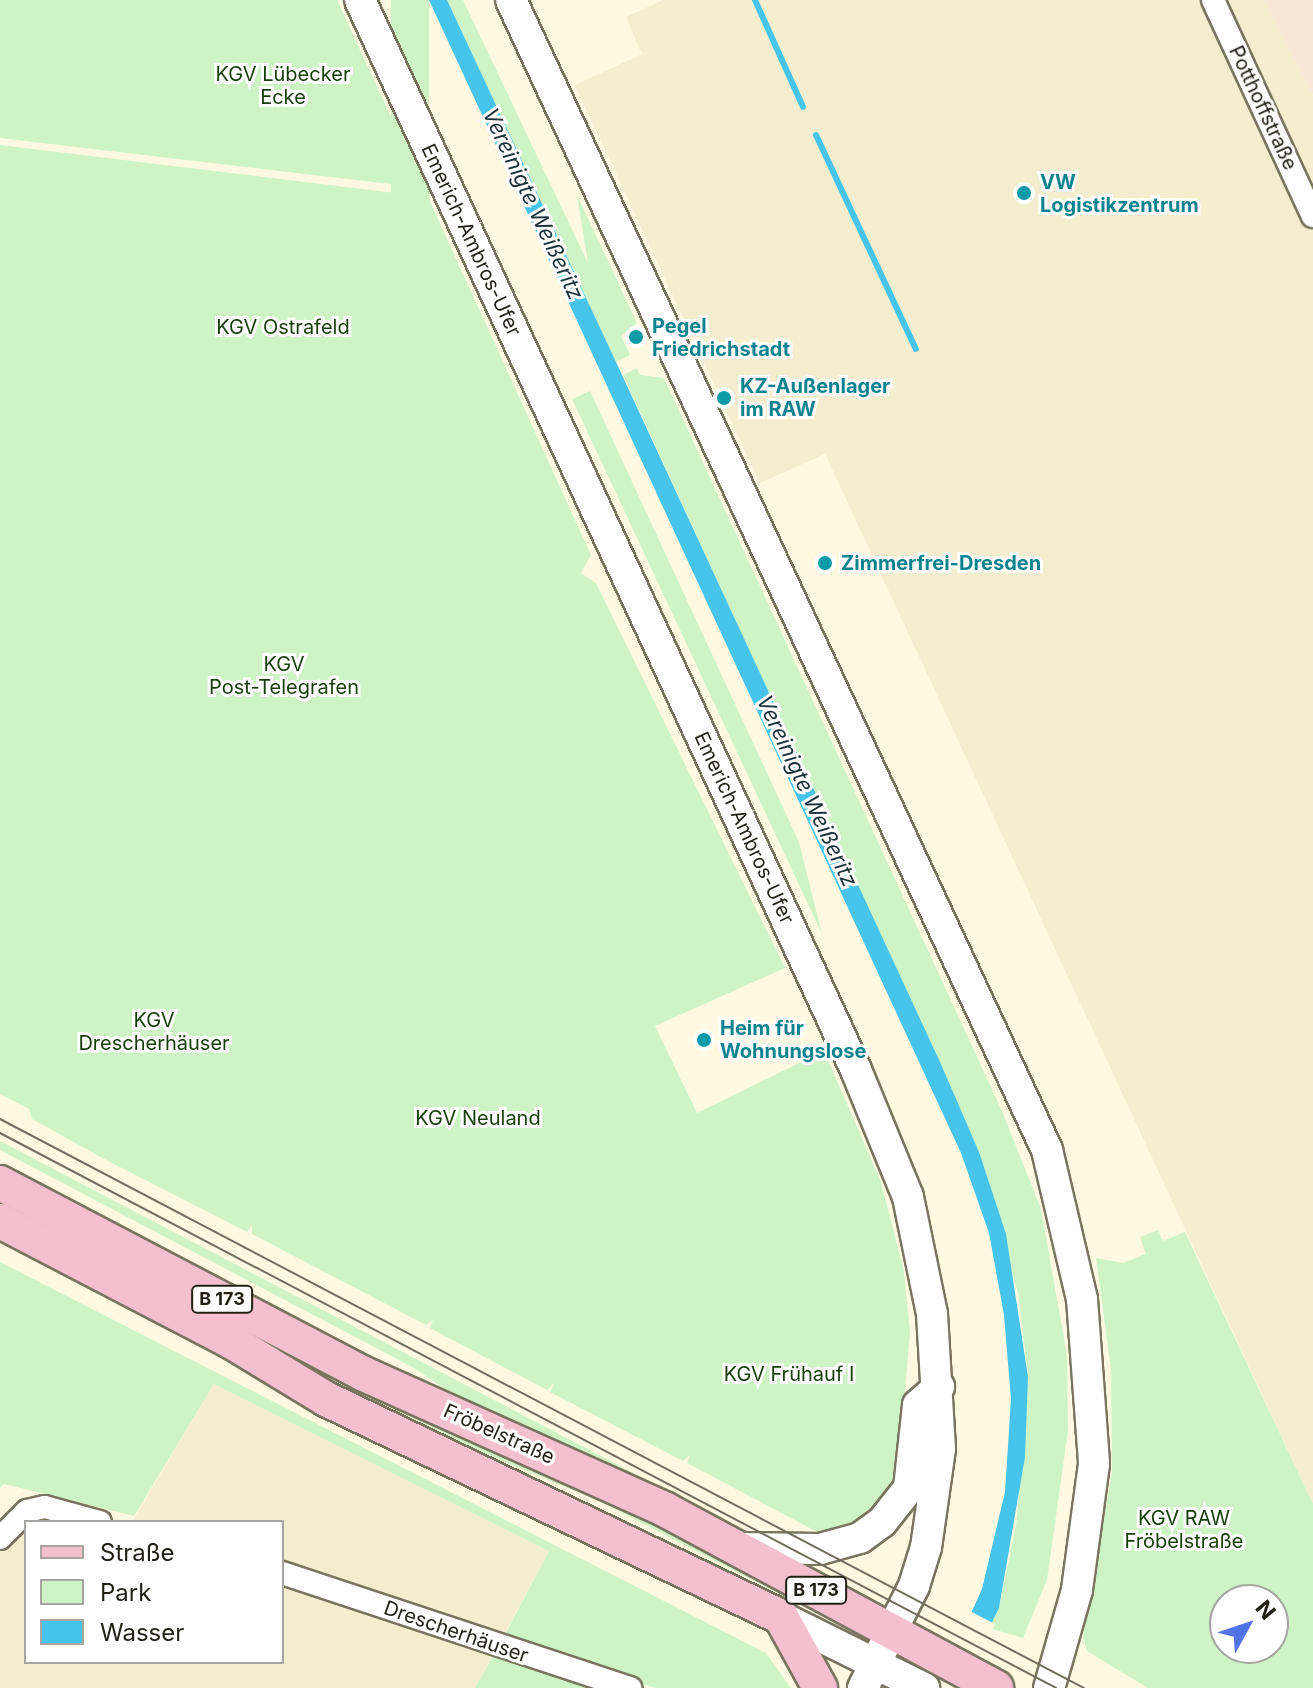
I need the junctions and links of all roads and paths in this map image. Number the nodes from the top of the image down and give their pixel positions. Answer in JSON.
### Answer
{"nodes":[{"id":1,"x":360,"y":0,"type":"edge"},
{"id":2,"x":511,"y":0,"type":"edge"},
{"id":3,"x":1213,"y":0,"type":"edge"},
{"id":4,"x":1313,"y":216,"type":"edge"},
{"id":5,"x":0,"y":1157,"type":"edge"},
{"id":6,"x":0,"y":1183,"type":"edge"},
{"id":7,"x":0,"y":1221,"type":"edge"},
{"id":8,"x":0,"y":1247,"type":"edge"},
{"id":9,"x":939,"y":1387,"type":"junction"},
{"id":10,"x":326,"y":1399,"type":"junction"},
{"id":11,"x":446,"y":1411,"type":"junction"},
{"id":12,"x":93,"y":1520,"type":"edge"},
{"id":13,"x":0,"y":1538,"type":"edge"},
{"id":14,"x":737,"y":1548,"type":"junction"},
{"id":15,"x":284,"y":1574,"type":"edge"},
{"id":16,"x":781,"y":1617,"type":"junction"},
{"id":17,"x":904,"y":1638,"type":"junction"},
{"id":18,"x":891,"y":1679,"type":"edge"},
{"id":19,"x":630,"y":1688,"type":"edge"},
{"id":20,"x":820,"y":1688,"type":"edge"},
{"id":21,"x":996,"y":1688,"type":"edge"},
{"id":22,"x":1049,"y":1688,"type":"edge"}],
"edges":[{"from":1,"to":9,"type":"main road","name":"Emerich-Ambros-Ufer"},
{"from":2,"to":22,"type":"main road"},
{"from":3,"to":4,"type":"street","name":"Potthoffstraße"},
{"from":5,"to":11,"type":"main road"},
{"from":6,"to":11,"type":"main road","name":"Fröbelstraße","number":"B 173"},
{"from":7,"to":10,"type":"main road","number":"B 173"},
{"from":8,"to":10,"type":"main road"},
{"from":9,"to":14,"type":"main road"},
{"from":9,"to":17,"type":"main road","name":"Emerich-Ambros-Ufer"},
{"from":10,"to":16,"type":"main road","number":"B 173"},
{"from":11,"to":14,"type":"main road","name":"Fröbelstraße","number":"B 173"},
{"from":12,"to":13,"type":"street"},
{"from":14,"to":17,"type":"main road","name":"Fröbelstraße","number":"B 173"},
{"from":15,"to":19,"type":"street","name":"Drescherhäuser"},
{"from":16,"to":18,"type":"main road"},
{"from":16,"to":20,"type":"main road","number":"B 173"},
{"from":17,"to":18,"type":"main road","name":"Emerich-Ambros-Ufer"},
{"from":17,"to":21,"type":"main road","name":"Fröbelstraße","number":"B 173"}]}
